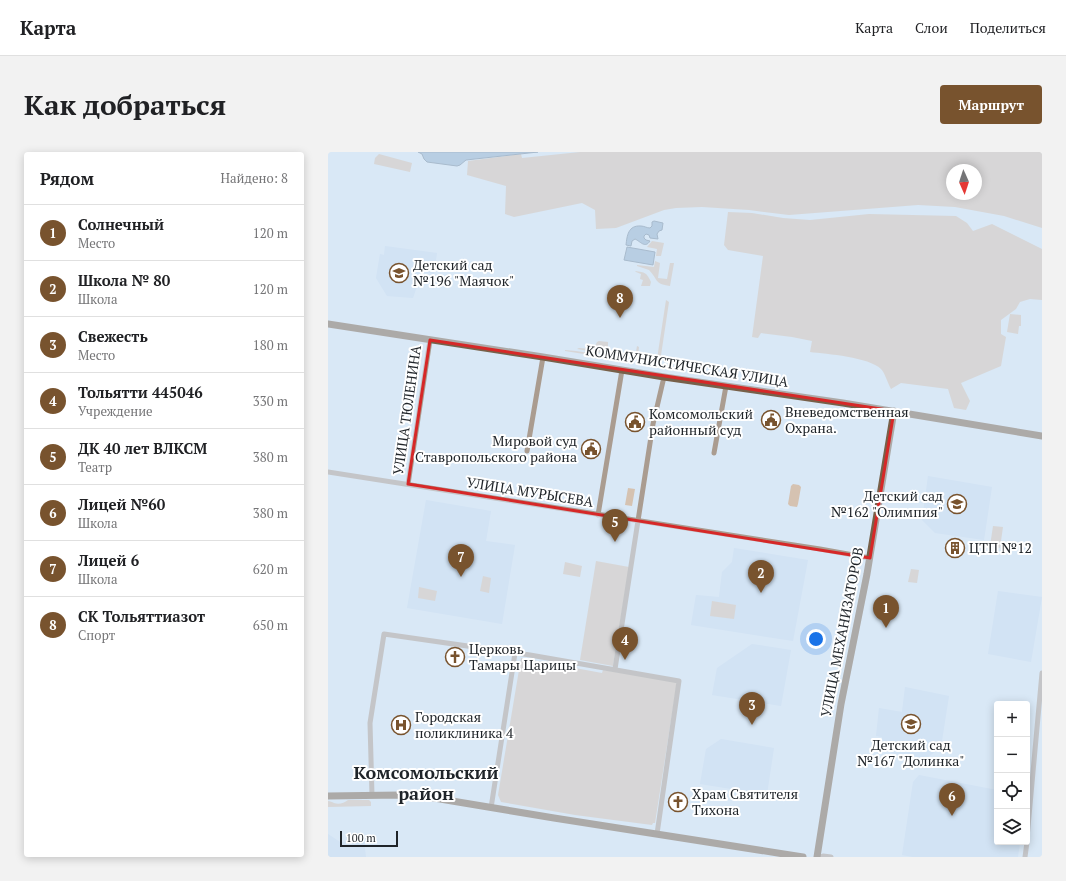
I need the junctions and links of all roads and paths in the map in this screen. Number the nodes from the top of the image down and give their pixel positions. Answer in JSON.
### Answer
{"nodes":[{"id":1,"x":328,"y":324,"type":"edge"},
{"id":2,"x":430,"y":340,"type":"junction"},
{"id":3,"x":543,"y":357,"type":"junction"},
{"id":4,"x":622,"y":370,"type":"junction"},
{"id":5,"x":664,"y":377,"type":"junction"},
{"id":6,"x":726,"y":386,"type":"junction"},
{"id":7,"x":894,"y":411,"type":"junction"},
{"id":8,"x":1042,"y":436,"type":"edge"},
{"id":9,"x":527,"y":451,"type":"dead end"},
{"id":10,"x":714,"y":453,"type":"dead end"},
{"id":11,"x":328,"y":472,"type":"edge"},
{"id":12,"x":408,"y":484,"type":"junction"},
{"id":13,"x":598,"y":515,"type":"junction"},
{"id":14,"x":638,"y":521,"type":"junction"},
{"id":15,"x":870,"y":558,"type":"junction"},
{"id":16,"x":515,"y":653,"type":"junction"},
{"id":17,"x":615,"y":670,"type":"junction"},
{"id":18,"x":1042,"y":673,"type":"edge"},
{"id":19,"x":372,"y":795,"type":"junction"},
{"id":20,"x":328,"y":796,"type":"edge"},
{"id":21,"x":491,"y":808,"type":"junction"},
{"id":22,"x":1030,"y":809,"type":"edge"},
{"id":23,"x":657,"y":834,"type":"junction"},
{"id":24,"x":1027,"y":845,"type":"edge"},
{"id":25,"x":803,"y":857,"type":"edge"},
{"id":26,"x":818,"y":857,"type":"edge"},
{"id":27,"x":831,"y":857,"type":"edge"},
{"id":28,"x":1025,"y":857,"type":"edge"}],
"edges":[{"from":1,"to":2,"type":"main road","name":"КОММУНИСТИЧЕСКАЯ УЛИЦА"},
{"from":2,"to":3,"type":"main road","name":"КОММУНИСТИЧЕСКАЯ УЛИЦА"},
{"from":2,"to":12,"type":"street","name":"УЛИЦА ТЮЛЕНИНА"},
{"from":3,"to":4,"type":"main road","name":"КОММУНИСТИЧЕСКАЯ УЛИЦА"},
{"from":3,"to":9,"type":"street"},
{"from":4,"to":5,"type":"main road","name":"КОММУНИСТИЧЕСКАЯ УЛИЦА"},
{"from":4,"to":13,"type":"street"},
{"from":5,"to":6,"type":"main road","name":"КОММУНИСТИЧЕСКАЯ УЛИЦА"},
{"from":5,"to":14,"type":"street"},
{"from":6,"to":7,"type":"main road","name":"КОММУНИСТИЧЕСКАЯ УЛИЦА"},
{"from":6,"to":10,"type":"street"},
{"from":7,"to":8,"type":"main road","name":"КОММУНИСТИЧЕСКАЯ УЛИЦА"},
{"from":7,"to":15,"type":"main road","name":"УЛИЦА МЕХАНИЗАТОРОВ"},
{"from":11,"to":12,"type":"street","name":"УЛИЦА МУРЫСЕВА"},
{"from":12,"to":13,"type":"street","name":"УЛИЦА МУРЫСЕВА"},
{"from":13,"to":14,"type":"street","name":"УЛИЦА МУРЫСЕВА"},
{"from":14,"to":15,"type":"street","name":"УЛИЦА МУРЫСЕВА"},
{"from":14,"to":17,"type":"street"},
{"from":15,"to":26,"type":"main road","name":"УЛИЦА МЕХАНИЗАТОРОВ"},
{"from":16,"to":17,"type":"street"},
{"from":16,"to":19,"type":"street"},
{"from":16,"to":21,"type":"street"},
{"from":17,"to":23,"type":"street"},
{"from":18,"to":22,"type":"street"},
{"from":19,"to":20,"type":"main road"},
{"from":19,"to":21,"type":"main road"},
{"from":21,"to":23,"type":"main road"},
{"from":23,"to":25,"type":"main road"},
{"from":24,"to":28,"type":"street"},
{"from":26,"to":27,"type":"street"}]}
